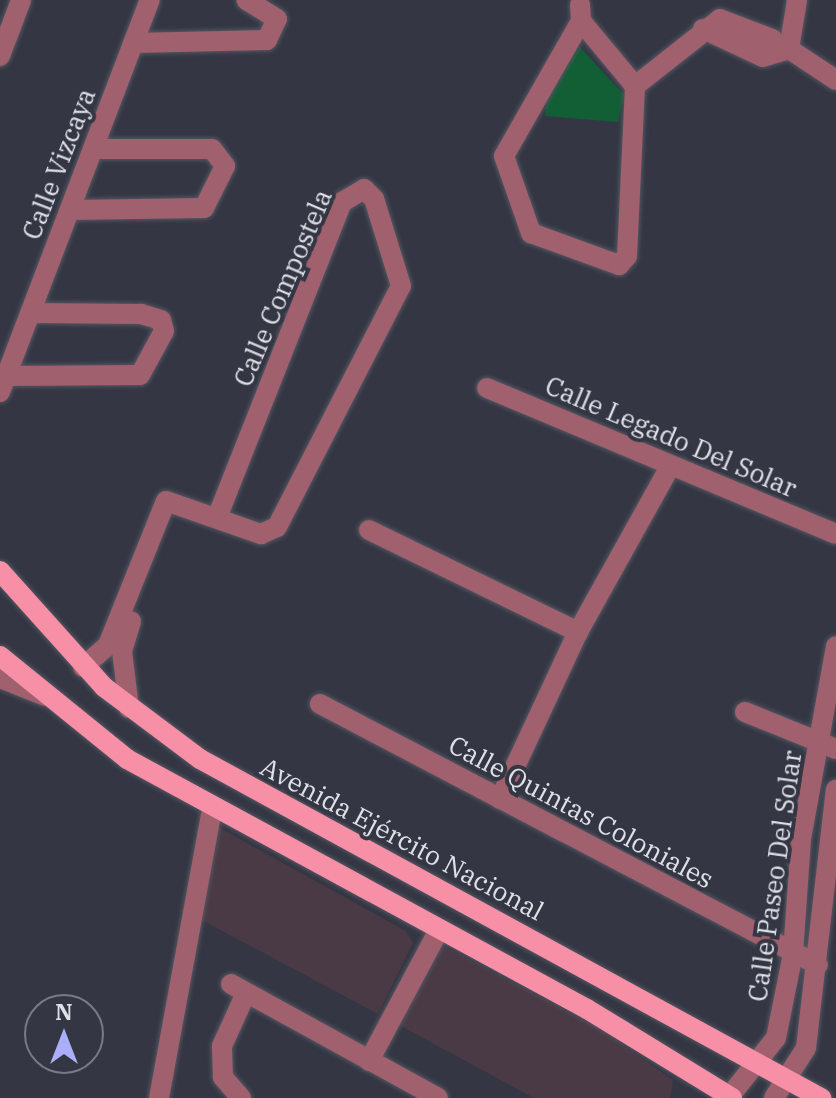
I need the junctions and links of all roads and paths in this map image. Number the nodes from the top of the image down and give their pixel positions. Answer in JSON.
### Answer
{"nodes":[{"id":1,"x":21,"y":0,"type":"edge"},
{"id":2,"x":150,"y":0,"type":"edge"},
{"id":3,"x":246,"y":0,"type":"edge"},
{"id":4,"x":797,"y":0,"type":"edge"},
{"id":5,"x":133,"y":43,"type":"junction"},
{"id":6,"x":783,"y":50,"type":"junction"},
{"id":7,"x":0,"y":56,"type":"edge"},
{"id":8,"x":836,"y":80,"type":"edge"},
{"id":9,"x":635,"y":86,"type":"junction"},
{"id":10,"x":93,"y":149,"type":"junction"},
{"id":11,"x":70,"y":210,"type":"junction"},
{"id":12,"x":30,"y":313,"type":"junction"},
{"id":13,"x":3,"y":384,"type":"edge"},
{"id":14,"x":487,"y":388,"type":"dead end"},
{"id":15,"x":670,"y":467,"type":"junction"},
{"id":16,"x":217,"y":517,"type":"junction"},
{"id":17,"x":369,"y":530,"type":"dead end"},
{"id":18,"x":836,"y":534,"type":"edge"},
{"id":19,"x":0,"y":571,"type":"edge"},
{"id":20,"x":139,"y":581,"type":"junction"},
{"id":21,"x":578,"y":632,"type":"junction"},
{"id":22,"x":836,"y":646,"type":"edge"},
{"id":23,"x":0,"y":656,"type":"edge"},
{"id":24,"x":83,"y":667,"type":"junction"},
{"id":25,"x":0,"y":678,"type":"edge"},
{"id":26,"x":45,"y":696,"type":"junction"},
{"id":27,"x":320,"y":704,"type":"dead end"},
{"id":28,"x":129,"y":708,"type":"junction"},
{"id":29,"x":745,"y":712,"type":"dead end"},
{"id":30,"x":828,"y":748,"type":"edge"},
{"id":31,"x":836,"y":790,"type":"edge"},
{"id":32,"x":500,"y":799,"type":"junction"},
{"id":33,"x":212,"y":808,"type":"junction"},
{"id":34,"x":439,"y":930,"type":"junction"},
{"id":35,"x":793,"y":954,"type":"junction"},
{"id":36,"x":818,"y":965,"type":"junction"},
{"id":37,"x":369,"y":1061,"type":"junction"},
{"id":38,"x":760,"y":1062,"type":"junction"},
{"id":39,"x":789,"y":1079,"type":"junction"},
{"id":40,"x":731,"y":1097,"type":"edge"},
{"id":41,"x":159,"y":1098,"type":"edge"},
{"id":42,"x":241,"y":1098,"type":"edge"},
{"id":43,"x":438,"y":1098,"type":"edge"},
{"id":44,"x":774,"y":1098,"type":"edge"},
{"id":45,"x":821,"y":1098,"type":"edge"}],
"edges":[{"from":1,"to":7,"type":"street"},
{"from":2,"to":5,"type":"street","name":"Calle Vizcaya"},
{"from":3,"to":5,"type":"street"},
{"from":4,"to":6,"type":"street"},
{"from":5,"to":10,"type":"street","name":"Calle Vizcaya"},
{"from":6,"to":8,"type":"street"},
{"from":6,"to":9,"type":"street"},
{"from":9,"to":9,"type":"street"},
{"from":10,"to":11,"type":"street","name":"Calle Vizcaya"},
{"from":10,"to":11,"type":"street"},
{"from":11,"to":12,"type":"street","name":"Calle Vizcaya"},
{"from":12,"to":13,"type":"street","name":"Calle Vizcaya"},
{"from":12,"to":13,"type":"street"},
{"from":14,"to":15,"type":"street","name":"Calle Legado Del Solar"},
{"from":15,"to":18,"type":"street","name":"Calle Legado Del Solar"},
{"from":15,"to":21,"type":"street"},
{"from":16,"to":16,"type":"street","name":"Calle Compostela"},
{"from":16,"to":20,"type":"street","name":"Calle Compostela"},
{"from":17,"to":21,"type":"street"},
{"from":19,"to":24,"type":"main road","name":"Avenida Ejército Nacional"},
{"from":20,"to":24,"type":"street"},
{"from":20,"to":28,"type":"street"},
{"from":21,"to":32,"type":"street"},
{"from":22,"to":30,"type":"street","name":"Calle Paseo Del Solar"},
{"from":23,"to":26,"type":"main road"},
{"from":24,"to":28,"type":"main road","name":"Avenida Ejército Nacional"},
{"from":25,"to":26,"type":"street"},
{"from":26,"to":33,"type":"main road"},
{"from":27,"to":32,"type":"street","name":"Calle Quintas Coloniales"},
{"from":28,"to":38,"type":"main road","name":"Avenida Ejército Nacional"},
{"from":29,"to":30,"type":"street"},
{"from":30,"to":35,"type":"street","name":"Calle Paseo Del Solar"},
{"from":31,"to":36,"type":"street","name":"Calle Paseo Del Solar"},
{"from":32,"to":35,"type":"street","name":"Calle Quintas Coloniales"},
{"from":33,"to":34,"type":"main road"},
{"from":33,"to":41,"type":"street"},
{"from":34,"to":37,"type":"street"},
{"from":34,"to":40,"type":"main road"},
{"from":35,"to":36,"type":"street","name":"Calle Quintas Coloniales"},
{"from":35,"to":38,"type":"street","name":"Calle Paseo Del Solar"},
{"from":36,"to":39,"type":"street","name":"Calle Paseo Del Solar"},
{"from":37,"to":42,"type":"street"},
{"from":37,"to":43,"type":"street"},
{"from":38,"to":39,"type":"main road","name":"Avenida Ejército Nacional"},
{"from":38,"to":40,"type":"street","name":"Calle Paseo Del Solar"},
{"from":39,"to":44,"type":"street","name":"Calle Paseo Del Solar"},
{"from":39,"to":45,"type":"main road","name":"Avenida Ejército Nacional"}]}
